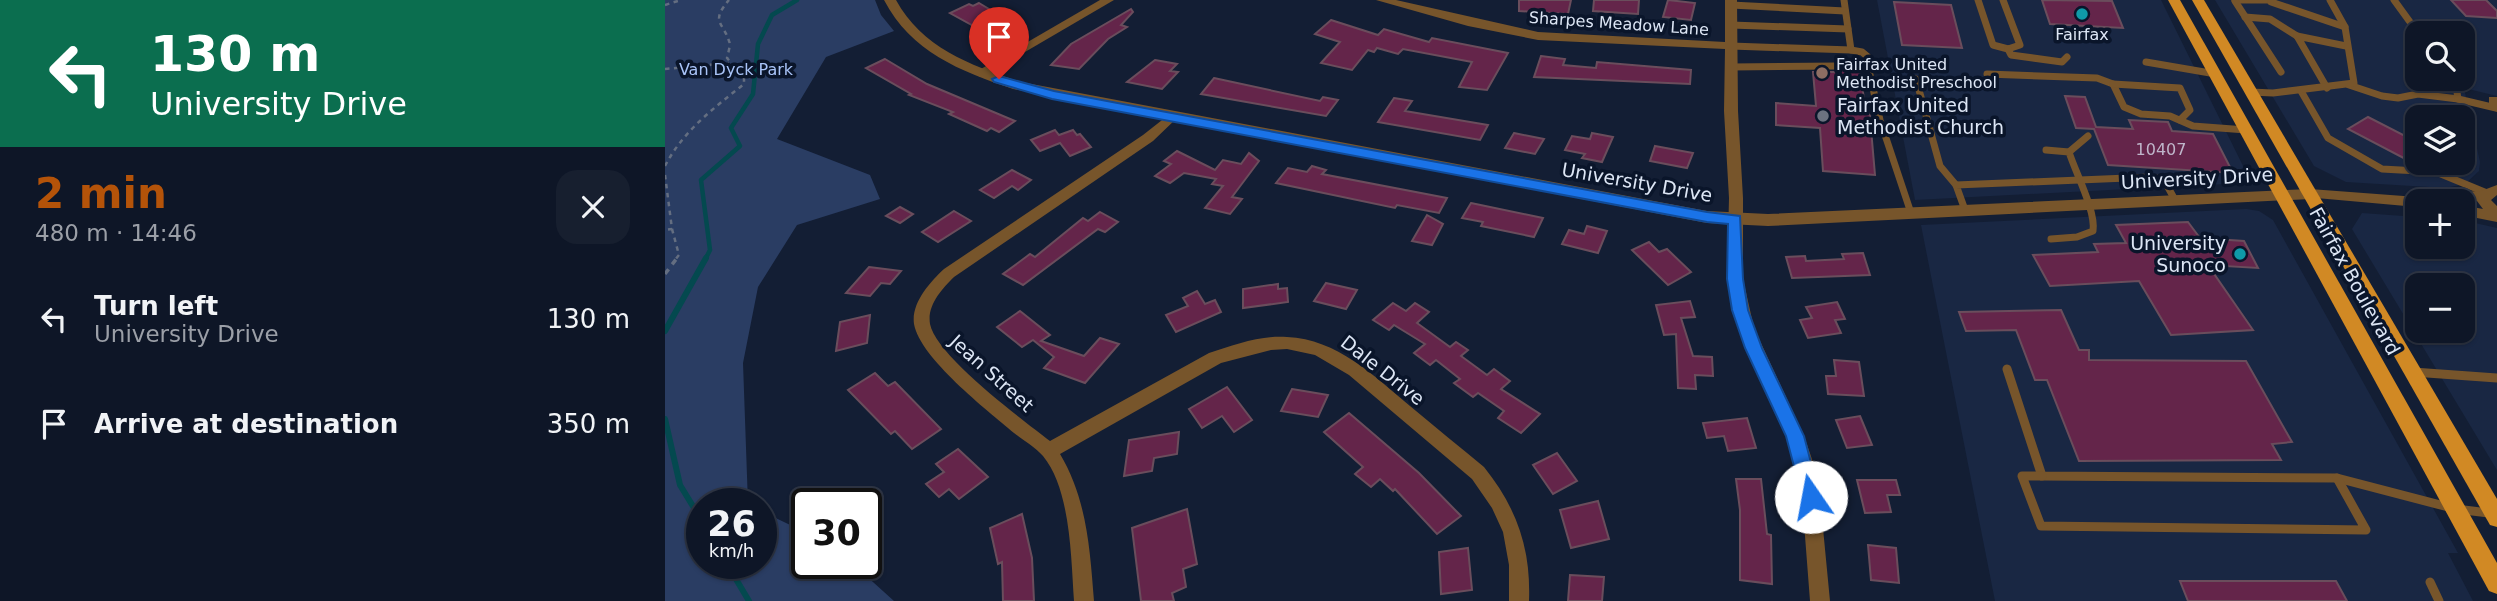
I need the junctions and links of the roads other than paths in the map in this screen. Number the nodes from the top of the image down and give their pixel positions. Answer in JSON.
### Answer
{"nodes":[{"id":1,"x":890,"y":0,"type":"edge"},
{"id":2,"x":1108,"y":0,"type":"edge"},
{"id":3,"x":1382,"y":0,"type":"edge"},
{"id":4,"x":1844,"y":0,"type":"edge"},
{"id":5,"x":1978,"y":0,"type":"edge"},
{"id":6,"x":2003,"y":0,"type":"edge"},
{"id":7,"x":2174,"y":0,"type":"edge"},
{"id":8,"x":2198,"y":0,"type":"edge"},
{"id":9,"x":2235,"y":0,"type":"edge"},
{"id":10,"x":2330,"y":0,"type":"edge"},
{"id":11,"x":2394,"y":0,"type":"edge"},
{"id":12,"x":2271,"y":1,"type":"edge"},
{"id":13,"x":1731,"y":2,"type":"edge"},
{"id":14,"x":1846,"y":11,"type":"junction"},
{"id":15,"x":2245,"y":17,"type":"junction"},
{"id":16,"x":2409,"y":21,"type":"edge"},
{"id":17,"x":1731,"y":26,"type":"junction"},
{"id":18,"x":2345,"y":27,"type":"junction"},
{"id":19,"x":1848,"y":29,"type":"junction"},
{"id":20,"x":2297,"y":36,"type":"junction"},
{"id":21,"x":1731,"y":46,"type":"junction"},
{"id":22,"x":2346,"y":46,"type":"junction"},
{"id":23,"x":2008,"y":49,"type":"junction"},
{"id":24,"x":1851,"y":50,"type":"junction"},
{"id":25,"x":2067,"y":57,"type":"dead end"},
{"id":26,"x":1867,"y":61,"type":"junction"},
{"id":27,"x":2146,"y":62,"type":"dead end"},
{"id":28,"x":1838,"y":66,"type":"dead end"},
{"id":29,"x":1849,"y":66,"type":"dead end"},
{"id":30,"x":1731,"y":67,"type":"junction"},
{"id":31,"x":2281,"y":72,"type":"dead end"},
{"id":32,"x":980,"y":73,"type":"junction"},
{"id":33,"x":1987,"y":74,"type":"dead end"},
{"id":34,"x":2216,"y":74,"type":"junction"},
{"id":35,"x":1916,"y":79,"type":"dead end"},
{"id":36,"x":2113,"y":84,"type":"junction"},
{"id":37,"x":2349,"y":85,"type":"junction"},
{"id":38,"x":2327,"y":88,"type":"junction"},
{"id":39,"x":2301,"y":91,"type":"junction"},
{"id":40,"x":2457,"y":91,"type":"edge"},
{"id":41,"x":2251,"y":92,"type":"junction"},
{"id":42,"x":2458,"y":99,"type":"junction"},
{"id":43,"x":2496,"y":108,"type":"edge"},
{"id":44,"x":1171,"y":117,"type":"junction"},
{"id":45,"x":2180,"y":120,"type":"junction"},
{"id":46,"x":2246,"y":130,"type":"junction"},
{"id":47,"x":2088,"y":136,"type":"dead end"},
{"id":48,"x":2046,"y":150,"type":"dead end"},
{"id":49,"x":2069,"y":152,"type":"junction"},
{"id":50,"x":2077,"y":179,"type":"junction"},
{"id":51,"x":1956,"y":185,"type":"junction"},
{"id":52,"x":2491,"y":190,"type":"edge"},
{"id":53,"x":2310,"y":194,"type":"junction"},
{"id":54,"x":2282,"y":195,"type":"junction"},
{"id":55,"x":2175,"y":200,"type":"junction"},
{"id":56,"x":2405,"y":201,"type":"edge"},
{"id":57,"x":2089,"y":204,"type":"junction"},
{"id":58,"x":1965,"y":210,"type":"junction"},
{"id":59,"x":2475,"y":212,"type":"edge"},
{"id":60,"x":1912,"y":213,"type":"junction"},
{"id":61,"x":2497,"y":216,"type":"edge"},
{"id":62,"x":1735,"y":219,"type":"junction"},
{"id":63,"x":2051,"y":239,"type":"dead end"},
{"id":64,"x":2007,"y":369,"type":"dead end"},
{"id":65,"x":2413,"y":372,"type":"junction"},
{"id":66,"x":2497,"y":378,"type":"edge"},
{"id":67,"x":1049,"y":451,"type":"junction"},
{"id":68,"x":2042,"y":476,"type":"junction"},
{"id":69,"x":2337,"y":478,"type":"junction"},
{"id":70,"x":2456,"y":509,"type":"junction"},
{"id":71,"x":2496,"y":515,"type":"edge"},
{"id":72,"x":2430,"y":582,"type":"dead end"},
{"id":73,"x":2497,"y":584,"type":"edge"},
{"id":74,"x":1084,"y":601,"type":"edge"},
{"id":75,"x":1519,"y":601,"type":"edge"},
{"id":76,"x":1820,"y":601,"type":"edge"},
{"id":77,"x":2439,"y":601,"type":"edge"}],
"edges":[{"from":1,"to":32,"type":"street","name":"University Drive"},
{"from":2,"to":32,"type":"street"},
{"from":3,"to":21,"type":"street","name":"Sharpes Meadow Lane"},
{"from":4,"to":14,"type":"lane"},
{"from":5,"to":23,"type":"lane"},
{"from":6,"to":23,"type":"lane"},
{"from":7,"to":34,"type":"main road","name":"Fairfax Boulevard"},
{"from":8,"to":41,"type":"main road","name":"Fairfax Boulevard"},
{"from":9,"to":12,"type":"lane"},
{"from":9,"to":15,"type":"lane"},
{"from":10,"to":18,"type":"lane"},
{"from":11,"to":16,"type":"lane"},
{"from":12,"to":18,"type":"lane"},
{"from":13,"to":14,"type":"lane"},
{"from":13,"to":17,"type":"street"},
{"from":14,"to":19,"type":"lane"},
{"from":15,"to":20,"type":"lane"},
{"from":15,"to":31,"type":"lane"},
{"from":17,"to":19,"type":"lane"},
{"from":17,"to":21,"type":"street"},
{"from":18,"to":22,"type":"lane"},
{"from":19,"to":24,"type":"lane"},
{"from":20,"to":22,"type":"lane"},
{"from":20,"to":38,"type":"lane"},
{"from":21,"to":24,"type":"lane"},
{"from":21,"to":30,"type":"street"},
{"from":22,"to":37,"type":"lane"},
{"from":23,"to":25,"type":"lane"},
{"from":24,"to":26,"type":"lane"},
{"from":26,"to":29,"type":"lane"},
{"from":26,"to":60,"type":"lane"},
{"from":27,"to":34,"type":"lane"},
{"from":28,"to":30,"type":"lane"},
{"from":30,"to":62,"type":"street"},
{"from":32,"to":44,"type":"street","name":"University Drive"},
{"from":33,"to":36,"type":"lane"},
{"from":34,"to":46,"type":"main road","name":"Fairfax Boulevard"},
{"from":35,"to":51,"type":"lane"},
{"from":36,"to":45,"type":"lane"},
{"from":36,"to":45,"type":"lane"},
{"from":37,"to":38,"type":"lane"},
{"from":37,"to":42,"type":"lane"},
{"from":38,"to":39,"type":"lane"},
{"from":39,"to":41,"type":"lane"},
{"from":39,"to":52,"type":"lane"},
{"from":40,"to":42,"type":"lane"},
{"from":41,"to":53,"type":"main road","name":"Fairfax Boulevard"},
{"from":42,"to":43,"type":"lane"},
{"from":44,"to":62,"type":"street","name":"University Drive"},
{"from":44,"to":67,"type":"street","name":"Jean Street"},
{"from":45,"to":46,"type":"lane"},
{"from":46,"to":54,"type":"main road","name":"Fairfax Boulevard"},
{"from":47,"to":49,"type":"lane"},
{"from":48,"to":49,"type":"lane"},
{"from":49,"to":50,"type":"lane"},
{"from":50,"to":51,"type":"lane"},
{"from":50,"to":55,"type":"lane"},
{"from":50,"to":57,"type":"lane"},
{"from":51,"to":58,"type":"lane"},
{"from":52,"to":61,"type":"street"},
{"from":53,"to":54,"type":"street","name":"University Drive"},
{"from":53,"to":56,"type":"street","name":"University Drive"},
{"from":53,"to":65,"type":"main road","name":"Fairfax Boulevard"},
{"from":54,"to":55,"type":"street","name":"University Drive"},
{"from":54,"to":70,"type":"main road","name":"Fairfax Boulevard"},
{"from":55,"to":57,"type":"street","name":"University Drive"},
{"from":57,"to":58,"type":"street","name":"University Drive"},
{"from":57,"to":63,"type":"lane"},
{"from":58,"to":60,"type":"street","name":"University Drive"},
{"from":59,"to":61,"type":"street"},
{"from":60,"to":62,"type":"street","name":"University Drive"},
{"from":62,"to":76,"type":"street"},
{"from":64,"to":68,"type":"lane"},
{"from":65,"to":66,"type":"lane"},
{"from":65,"to":71,"type":"main road","name":"Fairfax Boulevard"},
{"from":67,"to":74,"type":"street","name":"Jean Street"},
{"from":67,"to":75,"type":"street","name":"Dale Drive"},
{"from":68,"to":69,"type":"lane"},
{"from":68,"to":69,"type":"lane"},
{"from":69,"to":70,"type":"lane"},
{"from":70,"to":71,"type":"lane"},
{"from":70,"to":73,"type":"main road","name":"Fairfax Boulevard"},
{"from":72,"to":77,"type":"lane"}]}
